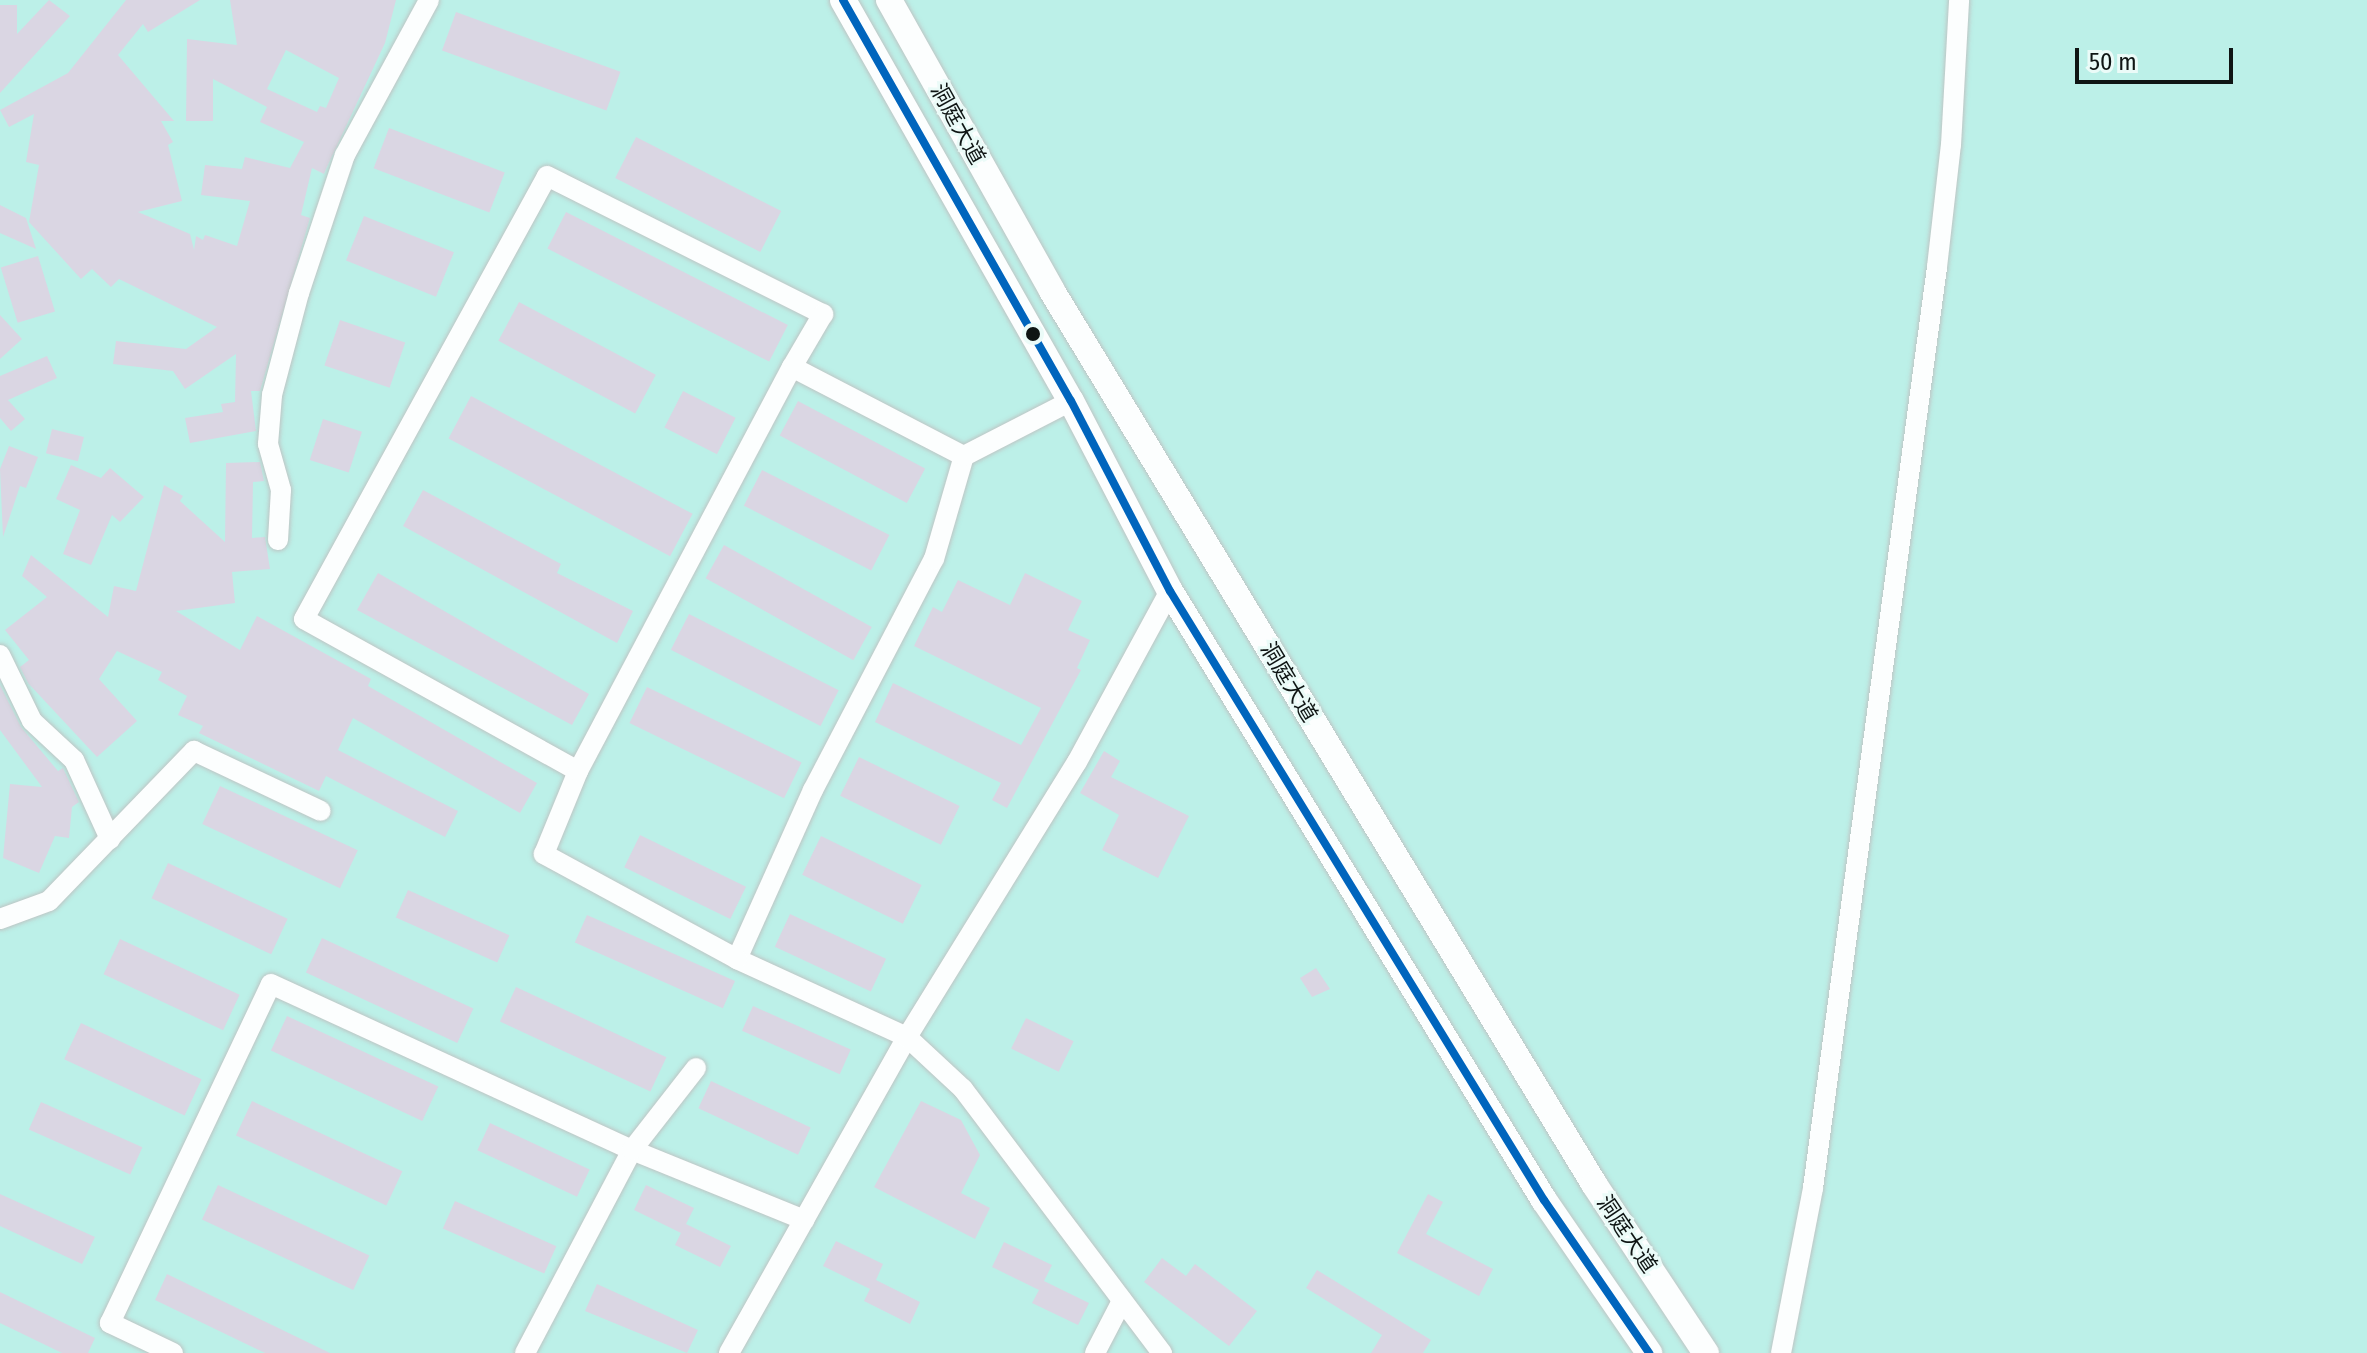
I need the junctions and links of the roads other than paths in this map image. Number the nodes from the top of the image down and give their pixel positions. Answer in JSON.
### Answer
{"nodes":[{"id":1,"x":429,"y":0,"type":"edge"},
{"id":2,"x":843,"y":0,"type":"edge"},
{"id":3,"x":889,"y":0,"type":"edge"},
{"id":4,"x":1959,"y":0,"type":"edge"},
{"id":5,"x":792,"y":367,"type":"junction"},
{"id":6,"x":1071,"y":401,"type":"junction"},
{"id":7,"x":964,"y":456,"type":"junction"},
{"id":8,"x":278,"y":540,"type":"dead end"},
{"id":9,"x":1170,"y":591,"type":"junction"},
{"id":10,"x":0,"y":655,"type":"edge"},
{"id":11,"x":578,"y":771,"type":"junction"},
{"id":12,"x":321,"y":811,"type":"dead end"},
{"id":13,"x":110,"y":839,"type":"junction"},
{"id":14,"x":0,"y":919,"type":"edge"},
{"id":15,"x":737,"y":959,"type":"junction"},
{"id":16,"x":907,"y":1037,"type":"junction"},
{"id":17,"x":696,"y":1068,"type":"dead end"},
{"id":18,"x":632,"y":1150,"type":"junction"},
{"id":19,"x":804,"y":1220,"type":"junction"},
{"id":20,"x":1122,"y":1301,"type":"junction"},
{"id":21,"x":173,"y":1353,"type":"edge"},
{"id":22,"x":525,"y":1353,"type":"edge"},
{"id":23,"x":729,"y":1353,"type":"edge"},
{"id":24,"x":1095,"y":1353,"type":"edge"},
{"id":25,"x":1162,"y":1353,"type":"edge"},
{"id":26,"x":1649,"y":1353,"type":"edge"},
{"id":27,"x":1706,"y":1353,"type":"edge"},
{"id":28,"x":1781,"y":1353,"type":"edge"}],
"edges":[{"from":1,"to":8,"type":"street"},
{"from":2,"to":6,"type":"main road","name":"洞庭大道"},
{"from":3,"to":27,"type":"main road","name":"洞庭大道"},
{"from":4,"to":28,"type":"street"},
{"from":5,"to":7,"type":"street"},
{"from":5,"to":11,"type":"street"},
{"from":5,"to":11,"type":"street"},
{"from":6,"to":7,"type":"street"},
{"from":6,"to":9,"type":"main road","name":"洞庭大道"},
{"from":7,"to":15,"type":"street"},
{"from":9,"to":16,"type":"street"},
{"from":9,"to":26,"type":"main road","name":"洞庭大道"},
{"from":10,"to":13,"type":"street"},
{"from":11,"to":15,"type":"street"},
{"from":12,"to":13,"type":"street"},
{"from":13,"to":14,"type":"street"},
{"from":15,"to":16,"type":"street"},
{"from":16,"to":19,"type":"street"},
{"from":16,"to":20,"type":"street"},
{"from":17,"to":18,"type":"street"},
{"from":18,"to":19,"type":"street"},
{"from":18,"to":21,"type":"street"},
{"from":18,"to":22,"type":"street"},
{"from":19,"to":23,"type":"street"},
{"from":20,"to":24,"type":"street"},
{"from":20,"to":25,"type":"street"}]}
